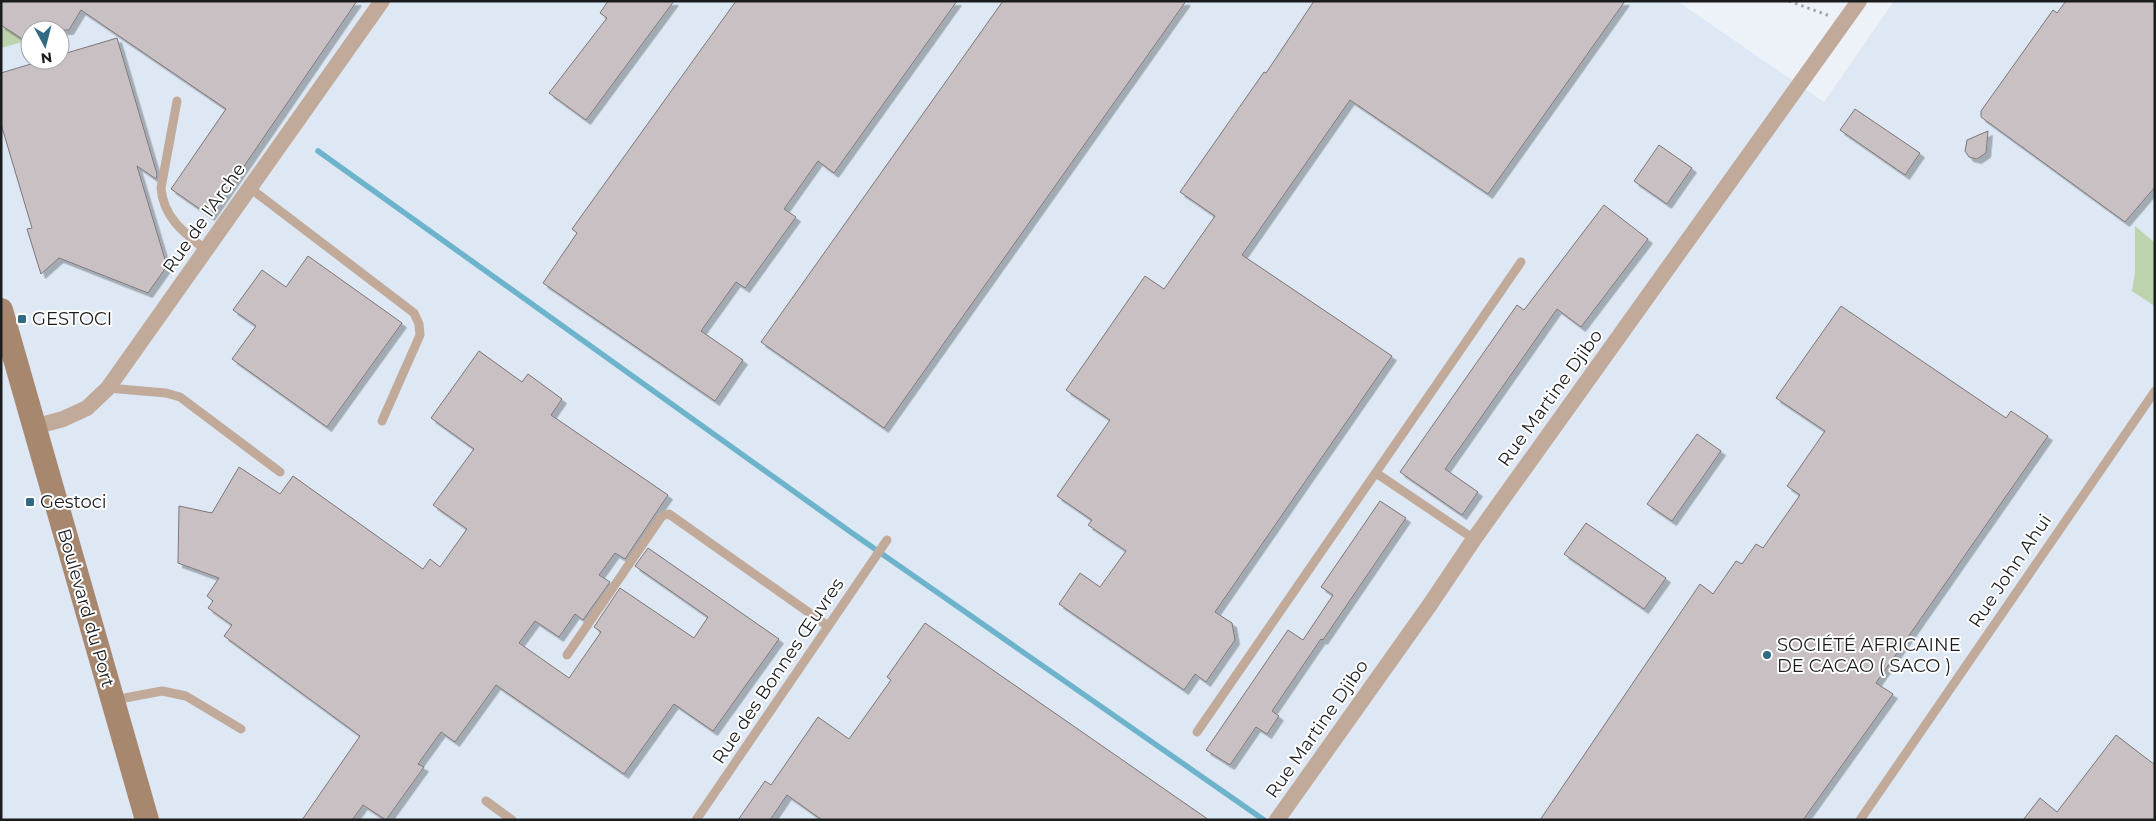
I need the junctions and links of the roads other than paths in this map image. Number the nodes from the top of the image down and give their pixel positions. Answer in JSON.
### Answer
{"nodes":[{"id":1,"x":382,"y":1,"type":"edge"},
{"id":2,"x":1857,"y":2,"type":"edge"},
{"id":3,"x":177,"y":101,"type":"dead end"},
{"id":4,"x":250,"y":188,"type":"junction"},
{"id":5,"x":206,"y":250,"type":"junction"},
{"id":6,"x":1521,"y":262,"type":"dead end"},
{"id":7,"x":1,"y":310,"type":"edge"},
{"id":8,"x":108,"y":388,"type":"junction"},
{"id":9,"x":2155,"y":391,"type":"edge"},
{"id":10,"x":382,"y":422,"type":"dead end"},
{"id":11,"x":34,"y":427,"type":"junction"},
{"id":12,"x":280,"y":472,"type":"dead end"},
{"id":13,"x":1376,"y":472,"type":"junction"},
{"id":14,"x":1474,"y":538,"type":"junction"},
{"id":15,"x":887,"y":540,"type":"dead end"},
{"id":16,"x":828,"y":626,"type":"junction"},
{"id":17,"x":567,"y":655,"type":"dead end"},
{"id":18,"x":112,"y":700,"type":"junction"},
{"id":19,"x":241,"y":729,"type":"dead end"},
{"id":20,"x":1197,"y":732,"type":"dead end"},
{"id":21,"x":486,"y":801,"type":"dead end"},
{"id":22,"x":1281,"y":814,"type":"edge"},
{"id":23,"x":146,"y":820,"type":"edge"},
{"id":24,"x":512,"y":820,"type":"edge"},
{"id":25,"x":696,"y":820,"type":"edge"},
{"id":26,"x":1860,"y":820,"type":"edge"}],
"edges":[{"from":1,"to":4,"type":"street","name":"Rue de l'Arche"},
{"from":2,"to":14,"type":"street","name":"Rue Martine Djibo"},
{"from":3,"to":5,"type":"lane"},
{"from":4,"to":5,"type":"street","name":"Rue de l'Arche"},
{"from":4,"to":10,"type":"lane"},
{"from":5,"to":8,"type":"street","name":"Rue de l'Arche"},
{"from":6,"to":13,"type":"lane"},
{"from":7,"to":11,"type":"main road","name":"Boulevard du Port"},
{"from":8,"to":11,"type":"street","name":"Rue de l'Arche"},
{"from":8,"to":12,"type":"lane"},
{"from":9,"to":26,"type":"lane","name":"Rue John Ahui"},
{"from":11,"to":18,"type":"main road","name":"Boulevard du Port"},
{"from":13,"to":14,"type":"lane"},
{"from":13,"to":20,"type":"lane"},
{"from":14,"to":22,"type":"street","name":"Rue Martine Djibo"},
{"from":15,"to":16,"type":"lane","name":"Rue des Bonnes Œuvres"},
{"from":16,"to":17,"type":"lane"},
{"from":16,"to":25,"type":"lane","name":"Rue des Bonnes Œuvres"},
{"from":18,"to":19,"type":"lane"},
{"from":18,"to":23,"type":"main road","name":"Boulevard du Port"},
{"from":21,"to":24,"type":"lane"}]}
